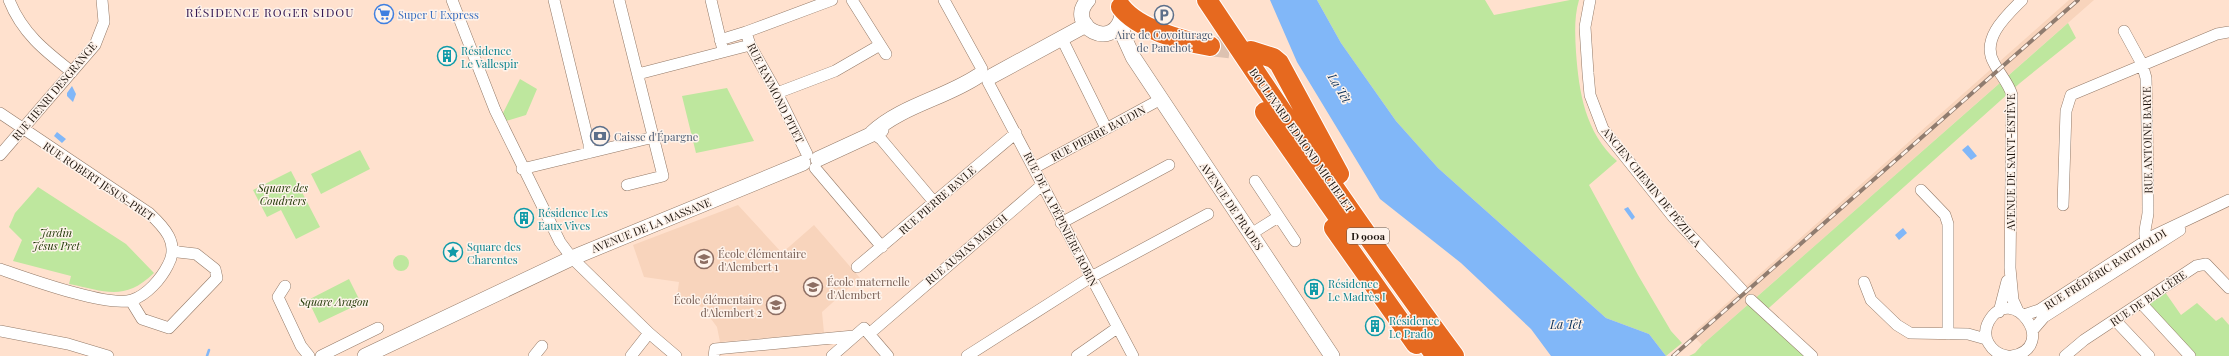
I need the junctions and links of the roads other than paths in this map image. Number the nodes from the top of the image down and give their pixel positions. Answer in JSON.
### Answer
{"nodes":[{"id":1,"x":8,"y":0,"type":"edge"},
{"id":2,"x":102,"y":0,"type":"edge"},
{"id":3,"x":452,"y":0,"type":"edge"},
{"id":4,"x":554,"y":0,"type":"edge"},
{"id":5,"x":619,"y":0,"type":"edge"},
{"id":6,"x":711,"y":0,"type":"edge"},
{"id":7,"x":832,"y":0,"type":"edge"},
{"id":8,"x":852,"y":0,"type":"edge"},
{"id":9,"x":944,"y":0,"type":"edge"},
{"id":10,"x":1192,"y":0,"type":"edge"},
{"id":11,"x":1207,"y":0,"type":"edge"},
{"id":12,"x":1590,"y":0,"type":"edge"},
{"id":13,"x":2022,"y":0,"type":"edge"},
{"id":14,"x":1086,"y":1,"type":"edge"},
{"id":15,"x":1119,"y":9,"type":"edge"},
{"id":16,"x":1086,"y":25,"type":"junction"},
{"id":17,"x":2124,"y":31,"type":"dead end"},
{"id":18,"x":746,"y":32,"type":"junction"},
{"id":19,"x":2229,"y":32,"type":"edge"},
{"id":20,"x":1105,"y":34,"type":"junction"},
{"id":21,"x":1062,"y":37,"type":"junction"},
{"id":22,"x":720,"y":40,"type":"junction"},
{"id":23,"x":750,"y":45,"type":"junction"},
{"id":24,"x":1210,"y":46,"type":"tunnel mouth"},
{"id":25,"x":1251,"y":51,"type":"tunnel mouth"},
{"id":26,"x":724,"y":53,"type":"junction"},
{"id":27,"x":1133,"y":57,"type":"junction"},
{"id":28,"x":2142,"y":64,"type":"junction"},
{"id":29,"x":72,"y":72,"type":"junction"},
{"id":30,"x":638,"y":74,"type":"junction"},
{"id":31,"x":985,"y":76,"type":"junction"},
{"id":32,"x":777,"y":92,"type":"junction"},
{"id":33,"x":1162,"y":99,"type":"junction"},
{"id":34,"x":0,"y":113,"type":"edge"},
{"id":35,"x":1106,"y":128,"type":"junction"},
{"id":36,"x":23,"y":129,"type":"junction"},
{"id":37,"x":872,"y":133,"type":"junction"},
{"id":38,"x":1016,"y":133,"type":"junction"},
{"id":39,"x":654,"y":137,"type":"junction"},
{"id":40,"x":1284,"y":142,"type":"junction"},
{"id":41,"x":589,"y":152,"type":"junction"},
{"id":42,"x":0,"y":155,"type":"edge"},
{"id":43,"x":811,"y":161,"type":"junction"},
{"id":44,"x":1169,"y":165,"type":"dead end"},
{"id":45,"x":1034,"y":168,"type":"junction"},
{"id":46,"x":522,"y":169,"type":"junction"},
{"id":47,"x":1255,"y":181,"type":"dead end"},
{"id":48,"x":1337,"y":182,"type":"junction"},
{"id":49,"x":627,"y":185,"type":"dead end"},
{"id":50,"x":1042,"y":185,"type":"junction"},
{"id":51,"x":1921,"y":190,"type":"dead end"},
{"id":52,"x":2229,"y":200,"type":"edge"},
{"id":53,"x":934,"y":202,"type":"junction"},
{"id":54,"x":2063,"y":205,"type":"dead end"},
{"id":55,"x":2229,"y":206,"type":"edge"},
{"id":56,"x":1208,"y":214,"type":"dead end"},
{"id":57,"x":1278,"y":217,"type":"junction"},
{"id":58,"x":1062,"y":223,"type":"junction"},
{"id":59,"x":1251,"y":234,"type":"junction"},
{"id":60,"x":1294,"y":241,"type":"dead end"},
{"id":61,"x":2150,"y":242,"type":"junction"},
{"id":62,"x":882,"y":247,"type":"junction"},
{"id":63,"x":172,"y":248,"type":"junction"},
{"id":64,"x":572,"y":258,"type":"junction"},
{"id":65,"x":857,"y":267,"type":"dead end"},
{"id":66,"x":2010,"y":268,"type":"junction"},
{"id":67,"x":0,"y":269,"type":"edge"},
{"id":68,"x":1091,"y":277,"type":"junction"},
{"id":69,"x":1864,"y":282,"type":"dead end"},
{"id":70,"x":285,"y":286,"type":"dead end"},
{"id":71,"x":2229,"y":288,"type":"edge"},
{"id":72,"x":1742,"y":290,"type":"dead end"},
{"id":73,"x":1751,"y":300,"type":"dead end"},
{"id":74,"x":131,"y":301,"type":"junction"},
{"id":75,"x":2141,"y":303,"type":"junction"},
{"id":76,"x":469,"y":307,"type":"junction"},
{"id":77,"x":1999,"y":312,"type":"junction"},
{"id":78,"x":2021,"y":313,"type":"junction"},
{"id":79,"x":2112,"y":322,"type":"junction"},
{"id":80,"x":1987,"y":324,"type":"junction"},
{"id":81,"x":378,"y":328,"type":"dead end"},
{"id":82,"x":1117,"y":328,"type":"junction"},
{"id":83,"x":0,"y":331,"type":"edge"},
{"id":84,"x":2032,"y":331,"type":"junction"},
{"id":85,"x":649,"y":334,"type":"junction"},
{"id":86,"x":869,"y":334,"type":"junction"},
{"id":87,"x":1948,"y":334,"type":"junction"},
{"id":88,"x":1968,"y":334,"type":"junction"},
{"id":89,"x":854,"y":336,"type":"junction"},
{"id":90,"x":423,"y":338,"type":"junction"},
{"id":91,"x":1986,"y":339,"type":"junction"},
{"id":92,"x":542,"y":346,"type":"dead end"},
{"id":93,"x":1994,"y":354,"type":"edge"},
{"id":94,"x":2028,"y":354,"type":"edge"},
{"id":95,"x":108,"y":356,"type":"edge"},
{"id":96,"x":309,"y":356,"type":"edge"},
{"id":97,"x":321,"y":356,"type":"edge"},
{"id":98,"x":364,"y":356,"type":"edge"},
{"id":99,"x":374,"y":356,"type":"edge"},
{"id":100,"x":387,"y":356,"type":"edge"},
{"id":101,"x":534,"y":356,"type":"edge"},
{"id":102,"x":631,"y":356,"type":"edge"},
{"id":103,"x":676,"y":356,"type":"edge"},
{"id":104,"x":714,"y":356,"type":"edge"},
{"id":105,"x":832,"y":356,"type":"edge"},
{"id":106,"x":888,"y":356,"type":"edge"},
{"id":107,"x":966,"y":356,"type":"edge"},
{"id":108,"x":1077,"y":356,"type":"edge"},
{"id":109,"x":1133,"y":356,"type":"edge"},
{"id":110,"x":1332,"y":356,"type":"edge"},
{"id":111,"x":1424,"y":356,"type":"edge"},
{"id":112,"x":1436,"y":356,"type":"edge"},
{"id":113,"x":1454,"y":356,"type":"edge"},
{"id":114,"x":1462,"y":356,"type":"edge"},
{"id":115,"x":1812,"y":356,"type":"edge"},
{"id":116,"x":2007,"y":356,"type":"edge"},
{"id":117,"x":2012,"y":356,"type":"edge"},
{"id":118,"x":2065,"y":356,"type":"edge"},
{"id":119,"x":2141,"y":356,"type":"edge"},
{"id":120,"x":2149,"y":356,"type":"edge"},
{"id":121,"x":2190,"y":356,"type":"edge"}],
"edges":[{"from":1,"to":29,"type":"street"},
{"from":2,"to":29,"type":"street","name":"RUE HENRI DESGRANGE"},
{"from":3,"to":46,"type":"street"},
{"from":4,"to":41,"type":"street"},
{"from":5,"to":30,"type":"street"},
{"from":6,"to":22,"type":"street"},
{"from":7,"to":18,"type":"street"},
{"from":8,"to":32,"type":"street"},
{"from":9,"to":31,"type":"street","name":"RUE DE LA PÉPINIÈRE ROBIN"},
{"from":10,"to":40,"type":"highway","name":"BOULEVARD EDMOND MICHELET","number":"D 900a"},
{"from":11,"to":48,"type":"highway","name":"BOULEVARD EDMOND MICHELET","number":"D 900a"},
{"from":12,"to":72,"type":"street","name":"ANCIEN CHEMIN DE PÉZILLA"},
{"from":13,"to":66,"type":"street","name":"AVENUE DE SAINT-ESTÈVE"},
{"from":14,"to":16,"type":"main road"},
{"from":15,"to":20,"type":"main road"},
{"from":15,"to":24,"type":"highway"},
{"from":15,"to":27,"type":"main road","name":"AVENUE DE PRADES"},
{"from":16,"to":20,"type":"main road","name":"AVENUE DE PRADES"},
{"from":16,"to":21,"type":"main road","name":"AVENUE DE LA MASSANE"},
{"from":17,"to":28,"type":"street","name":"RUE ANTOINE BARYE"},
{"from":18,"to":22,"type":"street"},
{"from":18,"to":23,"type":"street","name":"RUE RAYMOND PITET"},
{"from":19,"to":28,"type":"street"},
{"from":20,"to":27,"type":"main road","name":"AVENUE DE PRADES"},
{"from":21,"to":31,"type":"main road","name":"AVENUE DE LA MASSANE"},
{"from":21,"to":35,"type":"street"},
{"from":22,"to":26,"type":"street"},
{"from":23,"to":26,"type":"street"},
{"from":23,"to":32,"type":"street","name":"RUE RAYMOND PITET"},
{"from":25,"to":48,"type":"highway"},
{"from":26,"to":30,"type":"street"},
{"from":27,"to":33,"type":"main road","name":"AVENUE DE PRADES"},
{"from":28,"to":54,"type":"street"},
{"from":28,"to":61,"type":"street","name":"RUE ANTOINE BARYE"},
{"from":29,"to":36,"type":"street","name":"RUE HENRI DESGRANGE"},
{"from":30,"to":39,"type":"street"},
{"from":31,"to":37,"type":"main road","name":"AVENUE DE LA MASSANE"},
{"from":31,"to":38,"type":"street","name":"RUE DE LA PÉPINIÈRE ROBIN"},
{"from":32,"to":43,"type":"street","name":"RUE RAYMOND PITET"},
{"from":33,"to":35,"type":"street","name":"RUE PIERRE BAUDIN"},
{"from":33,"to":59,"type":"main road","name":"AVENUE DE PRADES"},
{"from":34,"to":36,"type":"street","name":"RUE ROBERT JESUS-PRET"},
{"from":35,"to":45,"type":"street","name":"RUE PIERRE BAUDIN"},
{"from":36,"to":42,"type":"street","name":"RUE HENRI DESGRANGE"},
{"from":36,"to":63,"type":"street","name":"RUE ROBERT JESUS-PRET"},
{"from":37,"to":43,"type":"main road","name":"AVENUE DE LA MASSANE"},
{"from":37,"to":53,"type":"street"},
{"from":38,"to":45,"type":"street","name":"RUE DE LA PÉPINIÈRE ROBIN"},
{"from":38,"to":53,"type":"street","name":"RUE PIERRE BAYLE"},
{"from":39,"to":41,"type":"street"},
{"from":39,"to":49,"type":"street"},
{"from":40,"to":111,"type":"highway"},
{"from":40,"to":112,"type":"highway","name":"BOULEVARD EDMOND MICHELET","number":"D 900a"},
{"from":41,"to":46,"type":"street"},
{"from":43,"to":62,"type":"street","name":"RUE RAYMOND PITET"},
{"from":43,"to":64,"type":"main road","name":"AVENUE DE LA MASSANE"},
{"from":44,"to":58,"type":"street"},
{"from":45,"to":50,"type":"street","name":"RUE DE LA PÉPINIÈRE ROBIN"},
{"from":46,"to":64,"type":"street"},
{"from":47,"to":57,"type":"street"},
{"from":48,"to":113,"type":"highway","name":"BOULEVARD EDMOND MICHELET","number":"D 900a"},
{"from":48,"to":114,"type":"highway"},
{"from":50,"to":58,"type":"street","name":"RUE DE LA PÉPINIÈRE ROBIN"},
{"from":50,"to":86,"type":"street","name":"RUE AUSIAS MARCH"},
{"from":51,"to":87,"type":"street"},
{"from":52,"to":61,"type":"street","name":"RUE FRÉDÉRIC BARTHOLDI"},
{"from":53,"to":62,"type":"street","name":"RUE PIERRE BAYLE"},
{"from":55,"to":61,"type":"street","name":"RUE FRÉDÉRIC BARTHOLDI"},
{"from":56,"to":68,"type":"street"},
{"from":57,"to":59,"type":"street"},
{"from":57,"to":60,"type":"street"},
{"from":58,"to":68,"type":"street","name":"RUE DE LA PÉPINIÈRE ROBIN"},
{"from":59,"to":110,"type":"main road","name":"AVENUE DE PRADES"},
{"from":61,"to":78,"type":"street","name":"RUE FRÉDÉRIC BARTHOLDI"},
{"from":61,"to":84,"type":"street","name":"RUE FRÉDÉRIC BARTHOLDI"},
{"from":62,"to":65,"type":"street","name":"RUE PIERRE BAYLE"},
{"from":63,"to":74,"type":"street"},
{"from":63,"to":74,"type":"street"},
{"from":64,"to":76,"type":"main road","name":"AVENUE DE LA MASSANE"},
{"from":64,"to":85,"type":"street"},
{"from":66,"to":77,"type":"street","name":"AVENUE DE SAINT-ESTÈVE"},
{"from":66,"to":78,"type":"street","name":"AVENUE DE SAINT-ESTÈVE"},
{"from":67,"to":74,"type":"street"},
{"from":68,"to":82,"type":"street","name":"RUE DE LA PÉPINIÈRE ROBIN"},
{"from":68,"to":107,"type":"street"},
{"from":69,"to":87,"type":"street"},
{"from":70,"to":96,"type":"street"},
{"from":71,"to":75,"type":"street","name":"RUE DE BALCÈRE"},
{"from":73,"to":115,"type":"street"},
{"from":75,"to":79,"type":"street","name":"RUE DE BALCÈRE"},
{"from":75,"to":121,"type":"street"},
{"from":76,"to":90,"type":"main road"},
{"from":76,"to":98,"type":"main road","name":"AVENUE DE LA MASSANE"},
{"from":77,"to":78,"type":"street","name":"RUE FRÉDÉRIC BARTHOLDI"},
{"from":77,"to":80,"type":"street"},
{"from":78,"to":84,"type":"street","name":"AVENUE DE SAINT-ESTÈVE"},
{"from":79,"to":118,"type":"street","name":"RUE DE BALCÈRE"},
{"from":79,"to":119,"type":"street"},
{"from":79,"to":120,"type":"street"},
{"from":80,"to":88,"type":"street"},
{"from":80,"to":91,"type":"street"},
{"from":81,"to":97,"type":"street"},
{"from":82,"to":108,"type":"street"},
{"from":82,"to":109,"type":"street","name":"RUE DE LA PÉPINIÈRE ROBIN"},
{"from":83,"to":95,"type":"street"},
{"from":84,"to":94,"type":"street"},
{"from":85,"to":102,"type":"street"},
{"from":85,"to":103,"type":"street"},
{"from":86,"to":89,"type":"street"},
{"from":86,"to":106,"type":"street"},
{"from":87,"to":88,"type":"street"},
{"from":88,"to":91,"type":"street"},
{"from":89,"to":104,"type":"street"},
{"from":89,"to":105,"type":"street"},
{"from":90,"to":99,"type":"street"},
{"from":90,"to":100,"type":"main road"},
{"from":91,"to":93,"type":"street"},
{"from":92,"to":101,"type":"street"},
{"from":93,"to":116,"type":"street"},
{"from":94,"to":117,"type":"street"}]}
